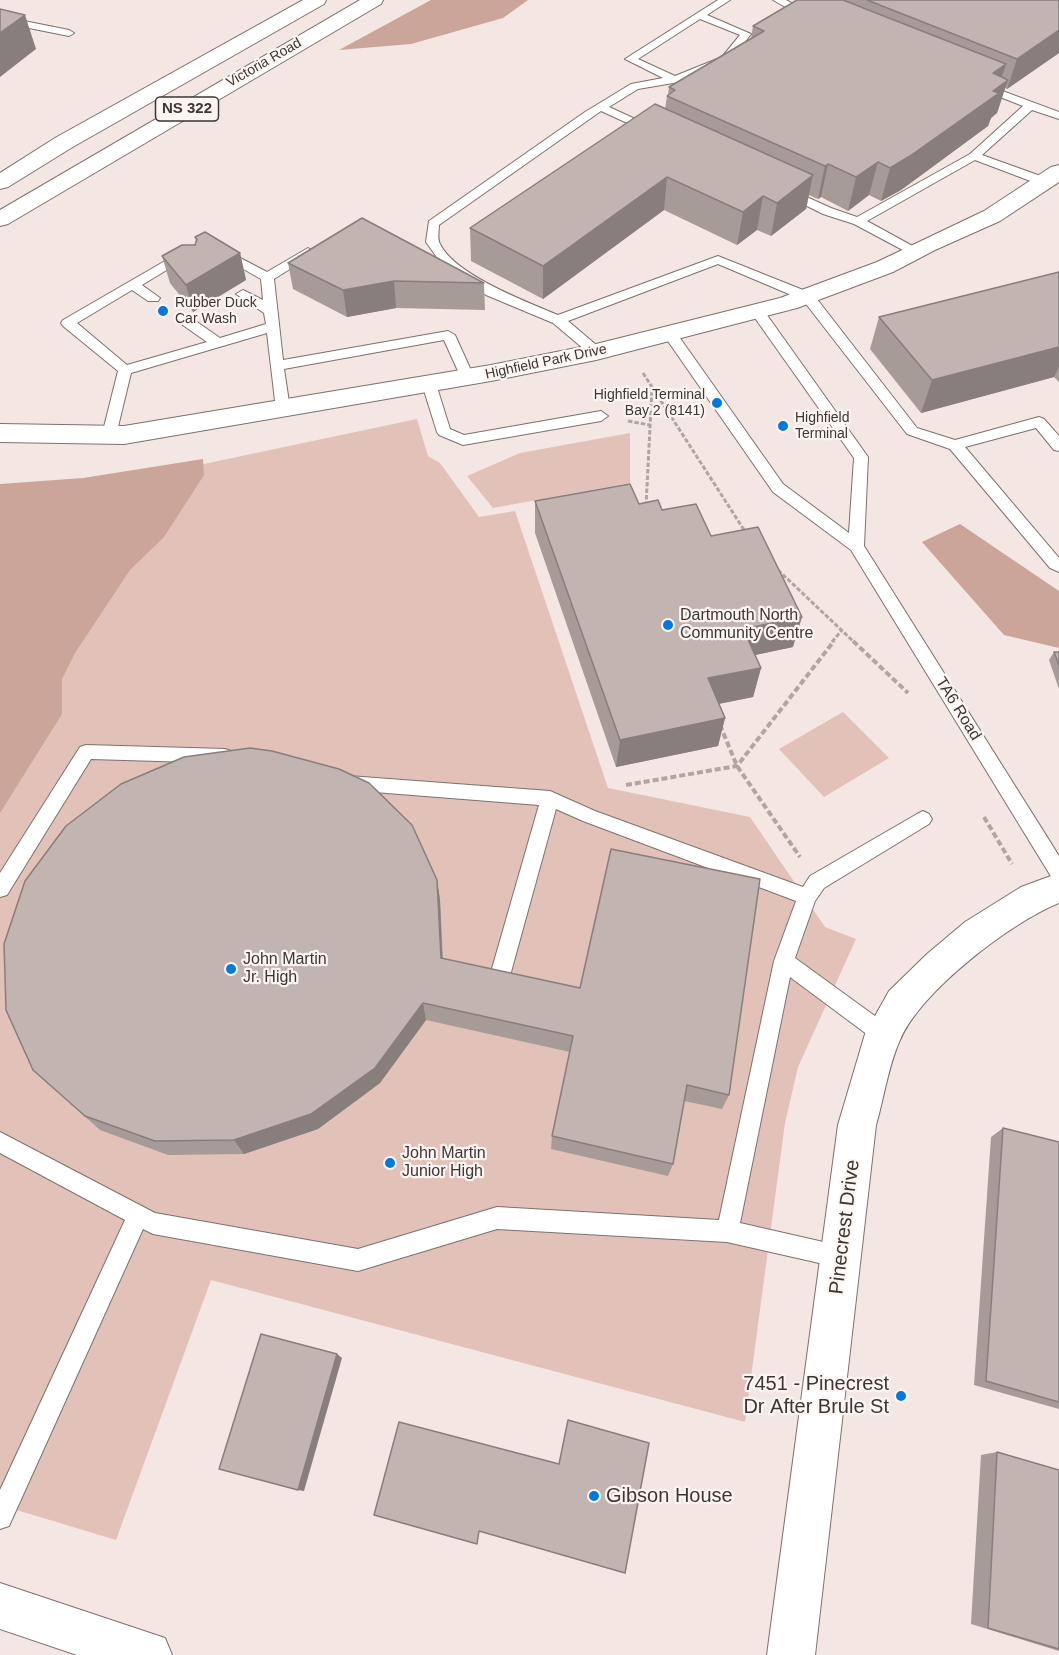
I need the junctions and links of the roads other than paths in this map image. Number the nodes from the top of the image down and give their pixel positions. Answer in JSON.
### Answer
{"nodes":[{"id":1,"x":317,"y":0,"type":"edge"},
{"id":2,"x":374,"y":0,"type":"edge"},
{"id":3,"x":725,"y":0,"type":"edge"},
{"id":4,"x":778,"y":0,"type":"edge"},
{"id":5,"x":699,"y":15,"type":"junction"},
{"id":6,"x":820,"y":21,"type":"edge"},
{"id":7,"x":0,"y":24,"type":"edge"},
{"id":8,"x":69,"y":33,"type":"dead end"},
{"id":9,"x":675,"y":80,"type":"junction"},
{"id":10,"x":974,"y":84,"type":"edge"},
{"id":11,"x":1059,"y":98,"type":"edge"},
{"id":12,"x":1030,"y":106,"type":"junction"},
{"id":13,"x":601,"y":107,"type":"junction"},
{"id":14,"x":1044,"y":111,"type":"junction"},
{"id":15,"x":1059,"y":116,"type":"edge"},
{"id":16,"x":662,"y":136,"type":"edge"},
{"id":17,"x":974,"y":156,"type":"junction"},
{"id":18,"x":1052,"y":177,"type":"edge"},
{"id":19,"x":0,"y":182,"type":"edge"},
{"id":20,"x":776,"y":188,"type":"edge"},
{"id":21,"x":0,"y":219,"type":"edge"},
{"id":22,"x":858,"y":221,"type":"junction"},
{"id":23,"x":317,"y":246,"type":"edge"},
{"id":24,"x":195,"y":248,"type":"edge"},
{"id":25,"x":212,"y":248,"type":"edge"},
{"id":26,"x":914,"y":252,"type":"junction"},
{"id":27,"x":179,"y":257,"type":"junction"},
{"id":28,"x":196,"y":267,"type":"edge"},
{"id":29,"x":267,"y":277,"type":"junction"},
{"id":30,"x":133,"y":285,"type":"junction"},
{"id":31,"x":243,"y":294,"type":"dead end"},
{"id":32,"x":808,"y":297,"type":"junction"},
{"id":33,"x":153,"y":298,"type":"dead end"},
{"id":34,"x":271,"y":311,"type":"junction"},
{"id":35,"x":757,"y":311,"type":"junction"},
{"id":36,"x":182,"y":318,"type":"dead end"},
{"id":37,"x":558,"y":320,"type":"junction"},
{"id":38,"x":272,"y":327,"type":"junction"},
{"id":39,"x":670,"y":334,"type":"junction"},
{"id":40,"x":218,"y":342,"type":"junction"},
{"id":41,"x":596,"y":352,"type":"junction"},
{"id":42,"x":277,"y":366,"type":"junction"},
{"id":43,"x":125,"y":370,"type":"junction"},
{"id":44,"x":467,"y":378,"type":"junction"},
{"id":45,"x":429,"y":384,"type":"junction"},
{"id":46,"x":283,"y":409,"type":"junction"},
{"id":47,"x":601,"y":416,"type":"dead end"},
{"id":48,"x":0,"y":433,"type":"edge"},
{"id":49,"x":109,"y":435,"type":"junction"},
{"id":50,"x":955,"y":445,"type":"junction"},
{"id":51,"x":1059,"y":446,"type":"edge"},
{"id":52,"x":856,"y":546,"type":"junction"},
{"id":53,"x":1059,"y":566,"type":"edge"},
{"id":54,"x":248,"y":756,"type":"edge"},
{"id":55,"x":334,"y":778,"type":"edge"},
{"id":56,"x":550,"y":798,"type":"junction"},
{"id":57,"x":923,"y":819,"type":"dead end"},
{"id":58,"x":1050,"y":886,"type":"edge"},
{"id":59,"x":0,"y":889,"type":"edge"},
{"id":60,"x":812,"y":889,"type":"junction"},
{"id":61,"x":784,"y":961,"type":"junction"},
{"id":62,"x":501,"y":972,"type":"edge"},
{"id":63,"x":883,"y":1034,"type":"junction"},
{"id":64,"x":0,"y":1142,"type":"edge"},
{"id":65,"x":138,"y":1215,"type":"junction"},
{"id":66,"x":727,"y":1231,"type":"junction"},
{"id":67,"x":841,"y":1257,"type":"junction"},
{"id":68,"x":0,"y":1517,"type":"edge"},
{"id":69,"x":0,"y":1606,"type":"edge"},
{"id":70,"x":148,"y":1655,"type":"edge"},
{"id":71,"x":791,"y":1655,"type":"edge"}],
"edges":[{"from":1,"to":19,"type":"street","name":"Victoria Road","number":"NS 322"},
{"from":2,"to":21,"type":"street","name":"Victoria Road","number":"NS 322"},
{"from":3,"to":5,"type":"lane"},
{"from":4,"to":6,"type":"lane"},
{"from":5,"to":9,"type":"lane"},
{"from":5,"to":9,"type":"lane"},
{"from":7,"to":8,"type":"lane"},
{"from":9,"to":13,"type":"lane"},
{"from":10,"to":12,"type":"lane"},
{"from":11,"to":14,"type":"lane"},
{"from":12,"to":14,"type":"lane"},
{"from":12,"to":17,"type":"lane"},
{"from":13,"to":16,"type":"lane"},
{"from":13,"to":37,"type":"lane"},
{"from":14,"to":15,"type":"lane"},
{"from":17,"to":18,"type":"lane"},
{"from":17,"to":22,"type":"lane"},
{"from":18,"to":26,"type":"street","name":"Highfield Park Drive"},
{"from":20,"to":22,"type":"lane"},
{"from":22,"to":26,"type":"lane"},
{"from":23,"to":29,"type":"lane"},
{"from":24,"to":27,"type":"lane"},
{"from":25,"to":29,"type":"lane"},
{"from":26,"to":32,"type":"street","name":"Highfield Park Drive"},
{"from":27,"to":28,"type":"lane"},
{"from":27,"to":30,"type":"lane"},
{"from":29,"to":34,"type":"lane"},
{"from":30,"to":33,"type":"lane"},
{"from":30,"to":43,"type":"lane"},
{"from":31,"to":34,"type":"lane"},
{"from":32,"to":35,"type":"street","name":"Highfield Park Drive"},
{"from":32,"to":37,"type":"lane"},
{"from":32,"to":50,"type":"lane"},
{"from":34,"to":38,"type":"lane"},
{"from":35,"to":39,"type":"street","name":"Highfield Park Drive"},
{"from":35,"to":52,"type":"lane"},
{"from":36,"to":40,"type":"lane"},
{"from":37,"to":41,"type":"lane"},
{"from":38,"to":40,"type":"lane"},
{"from":38,"to":42,"type":"lane"},
{"from":39,"to":41,"type":"street","name":"Highfield Park Drive"},
{"from":39,"to":52,"type":"lane","name":"TA6 Road"},
{"from":40,"to":43,"type":"lane"},
{"from":41,"to":44,"type":"street","name":"Highfield Park Drive"},
{"from":42,"to":44,"type":"lane"},
{"from":42,"to":46,"type":"lane"},
{"from":43,"to":49,"type":"lane"},
{"from":44,"to":45,"type":"street","name":"Highfield Park Drive"},
{"from":45,"to":46,"type":"street","name":"Highfield Park Drive"},
{"from":45,"to":47,"type":"lane"},
{"from":46,"to":49,"type":"street","name":"Highfield Park Drive"},
{"from":48,"to":49,"type":"street","name":"Highfield Park Drive"},
{"from":50,"to":51,"type":"lane"},
{"from":50,"to":53,"type":"lane"},
{"from":52,"to":58,"type":"lane","name":"TA6 Road"},
{"from":54,"to":59,"type":"lane"},
{"from":55,"to":56,"type":"lane"},
{"from":56,"to":60,"type":"lane"},
{"from":56,"to":62,"type":"lane"},
{"from":57,"to":60,"type":"lane"},
{"from":58,"to":63,"type":"street","name":"Pinecrest Drive"},
{"from":60,"to":61,"type":"lane"},
{"from":61,"to":63,"type":"lane"},
{"from":61,"to":66,"type":"lane"},
{"from":63,"to":67,"type":"street","name":"Pinecrest Drive"},
{"from":64,"to":65,"type":"lane"},
{"from":65,"to":66,"type":"lane"},
{"from":65,"to":68,"type":"lane"},
{"from":66,"to":67,"type":"lane"},
{"from":67,"to":71,"type":"street","name":"Pinecrest Drive"},
{"from":69,"to":70,"type":"street"}]}
